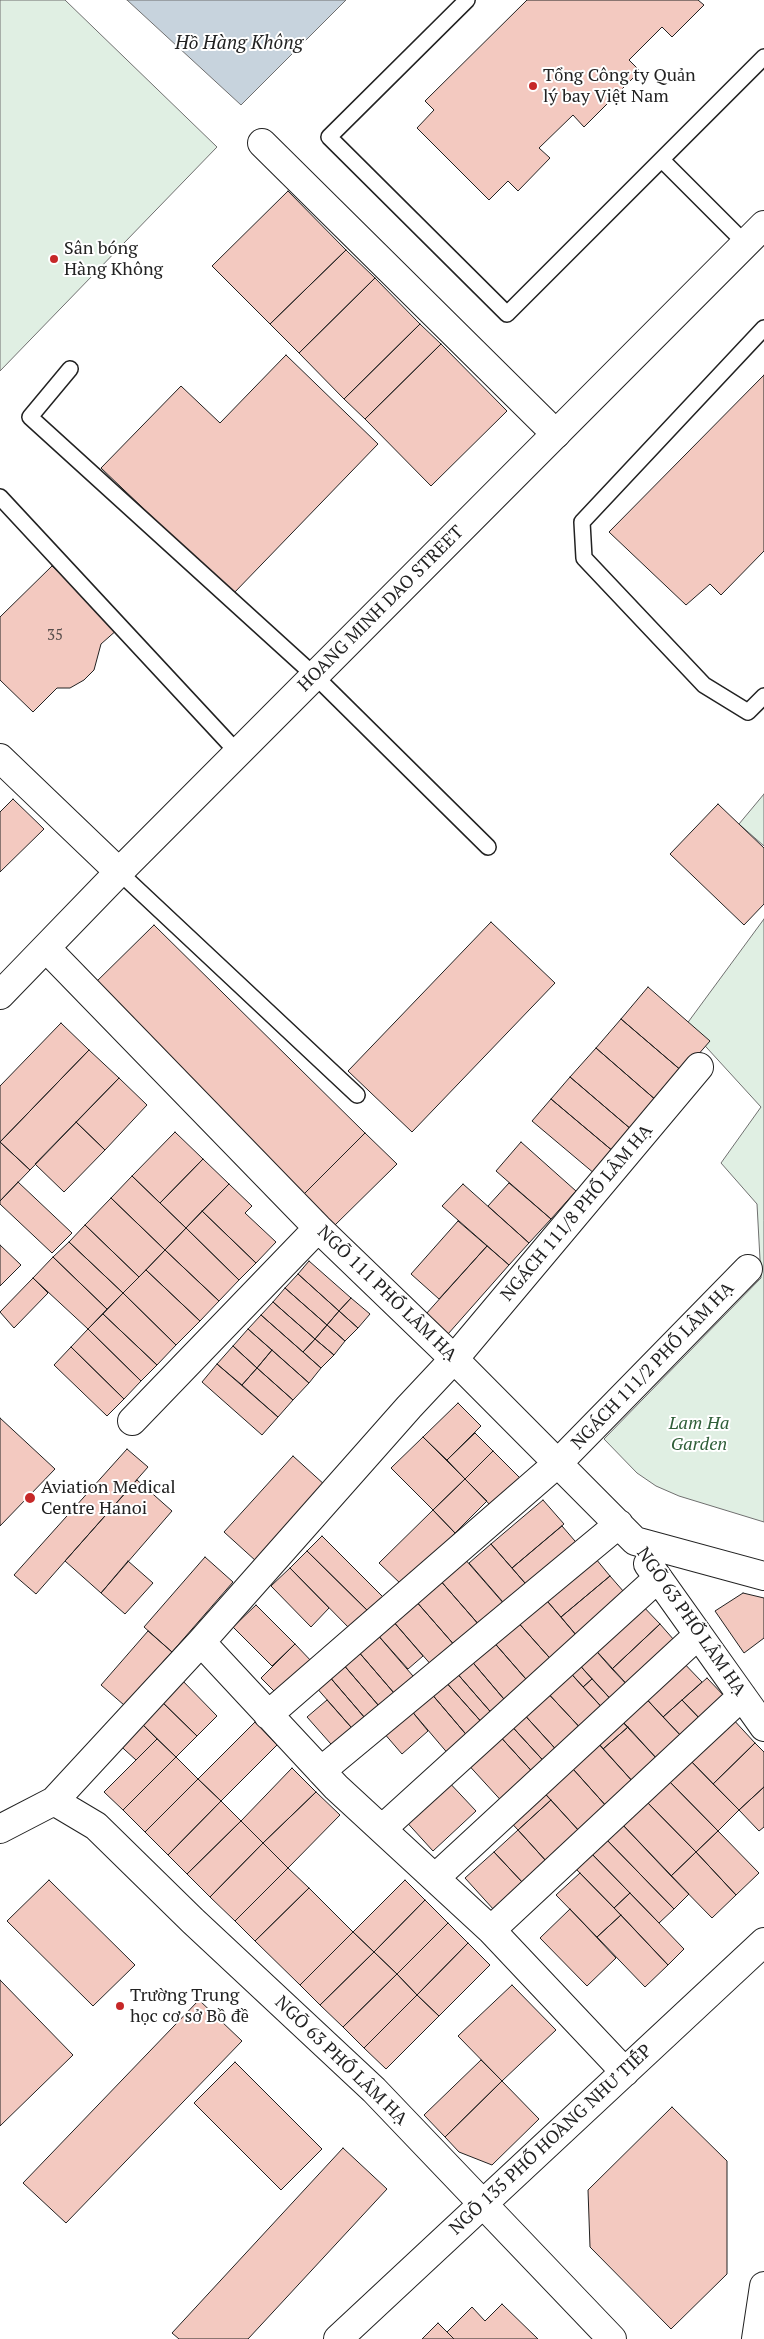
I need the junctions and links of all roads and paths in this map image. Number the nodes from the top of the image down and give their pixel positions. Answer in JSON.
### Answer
{"nodes":[{"id":1,"x":467,"y":0,"type":"edge"},
{"id":2,"x":764,"y":58,"type":"edge"},
{"id":3,"x":262,"y":143,"type":"dead end"},
{"id":4,"x":662,"y":160,"type":"junction"},
{"id":5,"x":755,"y":234,"type":"edge"},
{"id":6,"x":764,"y":328,"type":"edge"},
{"id":7,"x":70,"y":369,"type":"dead end"},
{"id":8,"x":556,"y":434,"type":"junction"},
{"id":9,"x":0,"y":497,"type":"edge"},
{"id":10,"x":314,"y":676,"type":"junction"},
{"id":11,"x":764,"y":696,"type":"edge"},
{"id":12,"x":238,"y":753,"type":"junction"},
{"id":13,"x":0,"y":758,"type":"edge"},
{"id":14,"x":488,"y":847,"type":"dead end"},
{"id":15,"x":119,"y":872,"type":"junction"},
{"id":16,"x":47,"y":949,"type":"junction"},
{"id":17,"x":0,"y":995,"type":"edge"},
{"id":18,"x":700,"y":1068,"type":"dead end"},
{"id":19,"x":357,"y":1095,"type":"dead end"},
{"id":20,"x":318,"y":1228,"type":"junction"},
{"id":21,"x":748,"y":1269,"type":"dead end"},
{"id":22,"x":454,"y":1359,"type":"junction"},
{"id":23,"x":132,"y":1421,"type":"dead end"},
{"id":24,"x":558,"y":1463,"type":"junction"},
{"id":25,"x":627,"y":1533,"type":"junction"},
{"id":26,"x":764,"y":1576,"type":"edge"},
{"id":27,"x":657,"y":1579,"type":"junction"},
{"id":28,"x":698,"y":1635,"type":"junction"},
{"id":29,"x":201,"y":1642,"type":"junction"},
{"id":30,"x":742,"y":1696,"type":"junction"},
{"id":31,"x":268,"y":1715,"type":"junction"},
{"id":32,"x":764,"y":1727,"type":"edge"},
{"id":33,"x":321,"y":1771,"type":"junction"},
{"id":34,"x":54,"y":1801,"type":"junction"},
{"id":35,"x":383,"y":1828,"type":"junction"},
{"id":36,"x":0,"y":1829,"type":"edge"},
{"id":37,"x":435,"y":1878,"type":"junction"},
{"id":38,"x":491,"y":1930,"type":"junction"},
{"id":39,"x":764,"y":1942,"type":"edge"},
{"id":40,"x":625,"y":2072,"type":"junction"},
{"id":41,"x":483,"y":2203,"type":"junction"},
{"id":42,"x":764,"y":2286,"type":"edge"},
{"id":43,"x":338,"y":2339,"type":"edge"},
{"id":44,"x":612,"y":2339,"type":"edge"},
{"id":45,"x":756,"y":2339,"type":"edge"}],
"edges":[{"from":1,"to":4,"type":"lane"},
{"from":2,"to":4,"type":"lane"},
{"from":3,"to":8,"type":"street"},
{"from":4,"to":5,"type":"lane"},
{"from":5,"to":8,"type":"street","name":"HOANG MINH DAO STREET"},
{"from":6,"to":11,"type":"lane"},
{"from":7,"to":10,"type":"lane"},
{"from":8,"to":10,"type":"street","name":"HOANG MINH DAO STREET"},
{"from":9,"to":12,"type":"lane"},
{"from":10,"to":12,"type":"street","name":"HOANG MINH DAO STREET"},
{"from":10,"to":14,"type":"lane"},
{"from":12,"to":15,"type":"street","name":"HOANG MINH DAO STREET"},
{"from":13,"to":15,"type":"street"},
{"from":15,"to":16,"type":"street","name":"HOANG MINH DAO STREET"},
{"from":15,"to":19,"type":"lane"},
{"from":16,"to":17,"type":"street","name":"HOANG MINH DAO STREET"},
{"from":16,"to":20,"type":"street","name":"NGÕ 111 PHỐ LÂM HẠ"},
{"from":18,"to":22,"type":"street","name":"NGÁCH 111/8 PHỐ LÂM HẠ"},
{"from":20,"to":22,"type":"street","name":"NGÕ 111 PHỐ LÂM HẠ"},
{"from":20,"to":23,"type":"street"},
{"from":21,"to":24,"type":"street","name":"NGÁCH 111/2 PHỐ LÂM HẠ"},
{"from":22,"to":24,"type":"street","name":"NGÕ 111 PHỐ LÂM HẠ"},
{"from":22,"to":29,"type":"street","name":"NGÁCH 111/8 PHỐ LÂM HẠ"},
{"from":24,"to":25,"type":"street","name":"NGÕ 111 PHỐ LÂM HẠ"},
{"from":24,"to":31,"type":"street","name":"NGÁCH 111/2 PHỐ LÂM HẠ"},
{"from":25,"to":26,"type":"street","name":"NGÕ 111 PHỐ LÂM HẠ"},
{"from":25,"to":27,"type":"street","name":"NGÕ 63 PHỐ LÂM HẠ"},
{"from":25,"to":33,"type":"street"},
{"from":27,"to":28,"type":"street","name":"NGÕ 63 PHỐ LÂM HẠ"},
{"from":27,"to":35,"type":"street"},
{"from":28,"to":30,"type":"street","name":"NGÕ 63 PHỐ LÂM HẠ"},
{"from":28,"to":37,"type":"street"},
{"from":29,"to":31,"type":"street"},
{"from":29,"to":34,"type":"street","name":"NGÁCH 111/8 PHỐ LÂM HẠ"},
{"from":30,"to":32,"type":"street","name":"NGÕ 63 PHỐ LÂM HẠ"},
{"from":30,"to":38,"type":"street"},
{"from":31,"to":33,"type":"street"},
{"from":33,"to":35,"type":"street"},
{"from":34,"to":36,"type":"street","name":"NGÁCH 111/8 PHỐ LÂM HẠ"},
{"from":34,"to":41,"type":"street","name":"NGÕ 63 PHỐ LÂM HẠ"},
{"from":35,"to":37,"type":"street"},
{"from":37,"to":38,"type":"street"},
{"from":38,"to":40,"type":"street"},
{"from":39,"to":40,"type":"street","name":"NGÕ 135 PHỐ HOÀNG NHƯ TIẾP"},
{"from":40,"to":41,"type":"street","name":"NGÕ 135 PHỐ HOÀNG NHƯ TIẾP"},
{"from":41,"to":43,"type":"street","name":"NGÕ 135 PHỐ HOÀNG NHƯ TIẾP"},
{"from":41,"to":44,"type":"street","name":"NGÕ 63 PHỐ LÂM HẠ"},
{"from":42,"to":45,"type":"street"}]}
